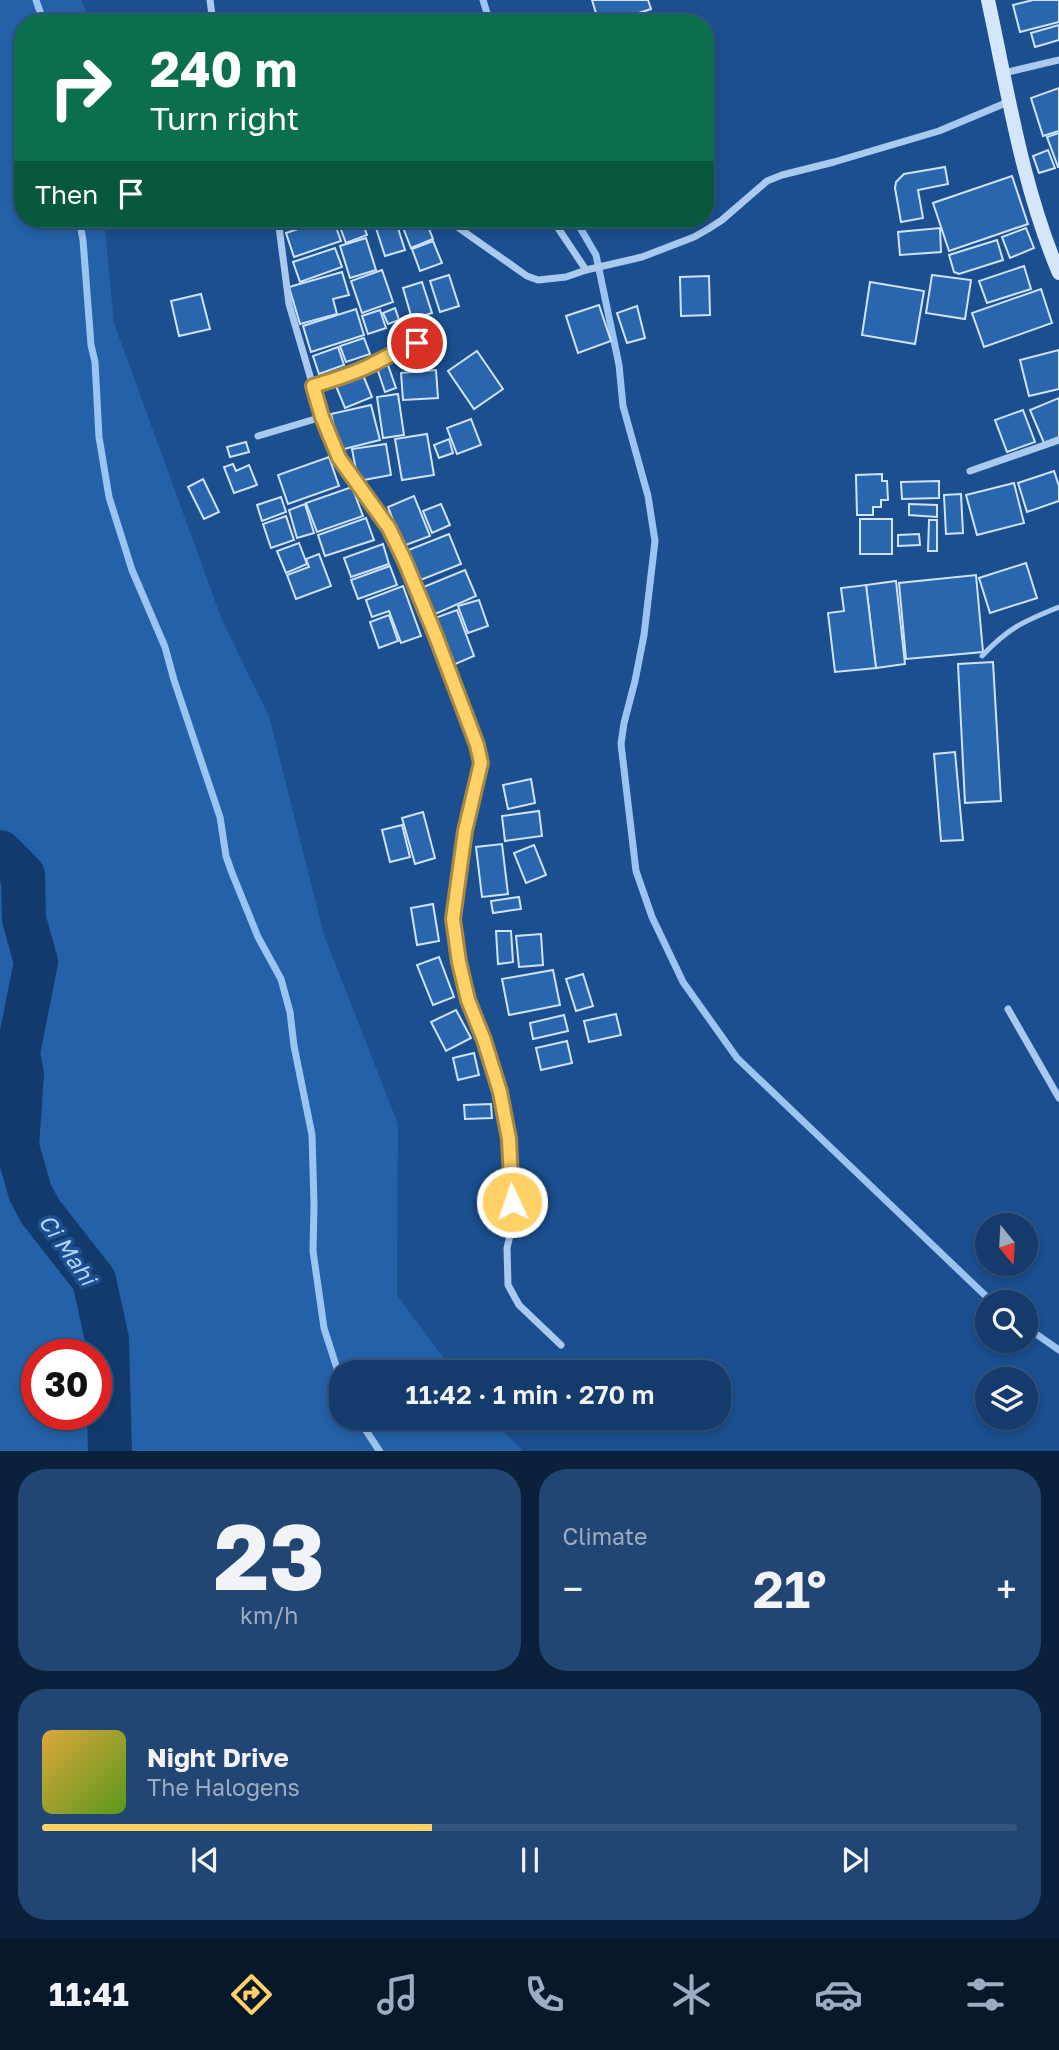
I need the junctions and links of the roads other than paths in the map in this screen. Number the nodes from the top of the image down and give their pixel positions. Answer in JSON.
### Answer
{"nodes":[{"id":1,"x":988,"y":0,"type":"edge"},
{"id":2,"x":1059,"y":60,"type":"edge"},
{"id":3,"x":1004,"y":73,"type":"junction"},
{"id":4,"x":1008,"y":102,"type":"junction"},
{"id":5,"x":714,"y":225,"type":"edge"},
{"id":6,"x":279,"y":228,"type":"edge"},
{"id":7,"x":459,"y":228,"type":"edge"},
{"id":8,"x":558,"y":228,"type":"edge"},
{"id":9,"x":709,"y":228,"type":"edge"},
{"id":10,"x":586,"y":270,"type":"junction"},
{"id":11,"x":1059,"y":273,"type":"edge"},
{"id":12,"x":417,"y":343,"type":"dead end"},
{"id":13,"x":313,"y":386,"type":"junction"},
{"id":14,"x":322,"y":417,"type":"junction"},
{"id":15,"x":258,"y":436,"type":"dead end"},
{"id":16,"x":1059,"y":440,"type":"edge"},
{"id":17,"x":970,"y":471,"type":"dead end"},
{"id":18,"x":1059,"y":607,"type":"edge"},
{"id":19,"x":982,"y":656,"type":"dead end"},
{"id":20,"x":1008,"y":1009,"type":"dead end"},
{"id":21,"x":1059,"y":1098,"type":"edge"},
{"id":22,"x":561,"y":1345,"type":"dead end"}],
"edges":[{"from":1,"to":3,"type":"street"},
{"from":2,"to":3,"type":"street"},
{"from":3,"to":4,"type":"street"},
{"from":4,"to":5,"type":"street"},
{"from":4,"to":11,"type":"street"},
{"from":6,"to":13,"type":"street"},
{"from":7,"to":10,"type":"street"},
{"from":8,"to":10,"type":"street"},
{"from":9,"to":10,"type":"street"},
{"from":12,"to":13,"type":"street"},
{"from":13,"to":14,"type":"street"},
{"from":14,"to":15,"type":"street"},
{"from":14,"to":22,"type":"street"},
{"from":16,"to":17,"type":"street"},
{"from":18,"to":19,"type":"lane"},
{"from":20,"to":21,"type":"street"}]}
